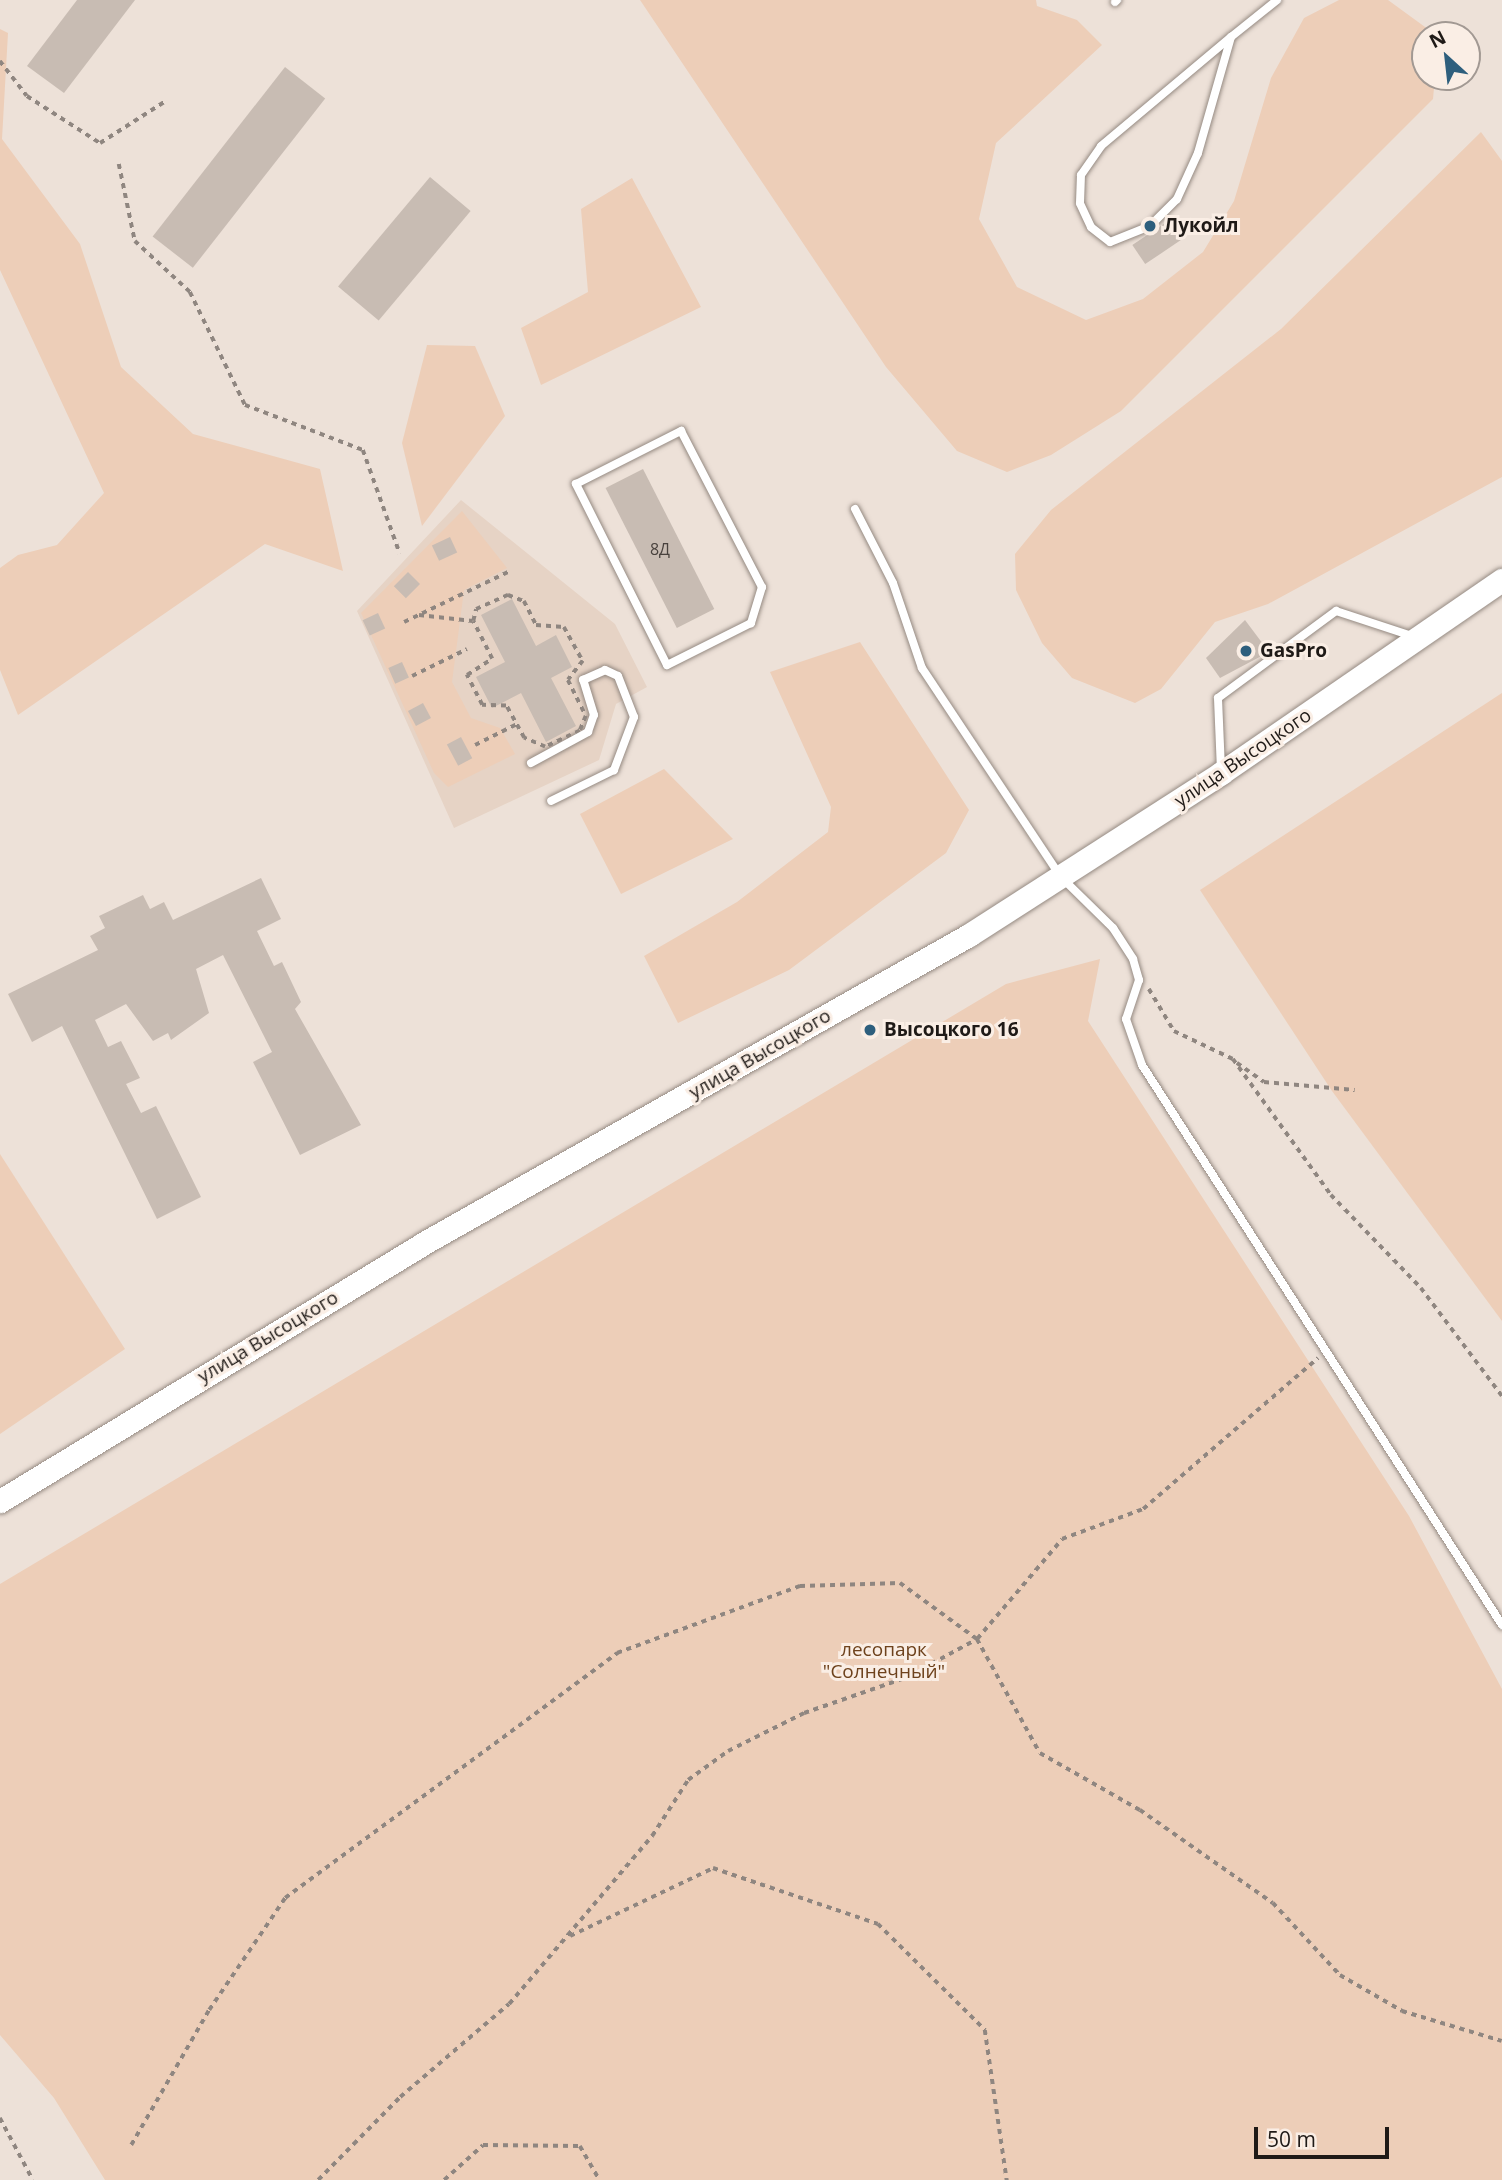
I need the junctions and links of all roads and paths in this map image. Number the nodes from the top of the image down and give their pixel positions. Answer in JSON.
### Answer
{"nodes":[{"id":1,"x":1277,"y":0,"type":"edge"},
{"id":2,"x":1231,"y":37,"type":"junction"},
{"id":3,"x":0,"y":61,"type":"edge"},
{"id":4,"x":164,"y":102,"type":"dead end"},
{"id":5,"x":119,"y":164,"type":"dead end"},
{"id":6,"x":855,"y":509,"type":"dead end"},
{"id":7,"x":400,"y":555,"type":"dead end"},
{"id":8,"x":749,"y":560,"type":"joint"},
{"id":9,"x":510,"y":571,"type":"dead end"},
{"id":10,"x":1502,"y":580,"type":"edge"},
{"id":11,"x":417,"y":615,"type":"junction"},
{"id":12,"x":473,"y":621,"type":"junction"},
{"id":13,"x":404,"y":622,"type":"dead end"},
{"id":14,"x":1419,"y":638,"type":"junction"},
{"id":15,"x":467,"y":649,"type":"dead end"},
{"id":16,"x":412,"y":676,"type":"dead end"},
{"id":17,"x":517,"y":724,"type":"junction"},
{"id":18,"x":475,"y":745,"type":"dead end"},
{"id":19,"x":531,"y":763,"type":"dead end"},
{"id":20,"x":1222,"y":773,"type":"junction"},
{"id":21,"x":551,"y":801,"type":"dead end"},
{"id":22,"x":1061,"y":877,"type":"junction"},
{"id":23,"x":1139,"y":980,"type":"junction"},
{"id":24,"x":1233,"y":1059,"type":"junction"},
{"id":25,"x":1355,"y":1090,"type":"dead end"},
{"id":26,"x":1328,"y":1350,"type":"junction"},
{"id":27,"x":1502,"y":1396,"type":"edge"},
{"id":28,"x":0,"y":1501,"type":"edge"},
{"id":29,"x":1502,"y":1625,"type":"edge"},
{"id":30,"x":977,"y":1639,"type":"junction"},
{"id":31,"x":568,"y":1937,"type":"junction"},
{"id":32,"x":1502,"y":2040,"type":"edge"},
{"id":33,"x":0,"y":2118,"type":"edge"},
{"id":34,"x":131,"y":2145,"type":"dead end"},
{"id":35,"x":33,"y":2180,"type":"edge"},
{"id":36,"x":318,"y":2180,"type":"edge"},
{"id":37,"x":444,"y":2180,"type":"edge"},
{"id":38,"x":600,"y":2180,"type":"edge"},
{"id":39,"x":1007,"y":2180,"type":"edge"}],
"edges":[{"from":1,"to":2,"type":"lane"},
{"from":2,"to":2,"type":"lane"},
{"from":3,"to":4,"type":"path"},
{"from":5,"to":7,"type":"path"},
{"from":6,"to":22,"type":"lane"},
{"from":8,"to":8,"type":"lane"},
{"from":9,"to":11,"type":"path"},
{"from":10,"to":14,"type":"main road","name":"улица Высоцкого"},
{"from":11,"to":12,"type":"path"},
{"from":11,"to":13,"type":"path"},
{"from":12,"to":17,"type":"path"},
{"from":12,"to":17,"type":"path"},
{"from":14,"to":20,"type":"main road","name":"улица Высоцкого"},
{"from":14,"to":20,"type":"lane"},
{"from":15,"to":16,"type":"path"},
{"from":17,"to":18,"type":"path"},
{"from":19,"to":21,"type":"lane"},
{"from":20,"to":22,"type":"main road","name":"улица Высоцкого"},
{"from":22,"to":23,"type":"lane"},
{"from":22,"to":28,"type":"main road","name":"улица Высоцкого"},
{"from":23,"to":24,"type":"path"},
{"from":23,"to":26,"type":"lane"},
{"from":24,"to":25,"type":"path"},
{"from":24,"to":27,"type":"path"},
{"from":26,"to":29,"type":"lane"},
{"from":26,"to":30,"type":"path"},
{"from":30,"to":31,"type":"path"},
{"from":30,"to":32,"type":"path"},
{"from":30,"to":34,"type":"path"},
{"from":31,"to":36,"type":"path"},
{"from":31,"to":39,"type":"path"},
{"from":33,"to":35,"type":"path"},
{"from":37,"to":38,"type":"path"}]}
